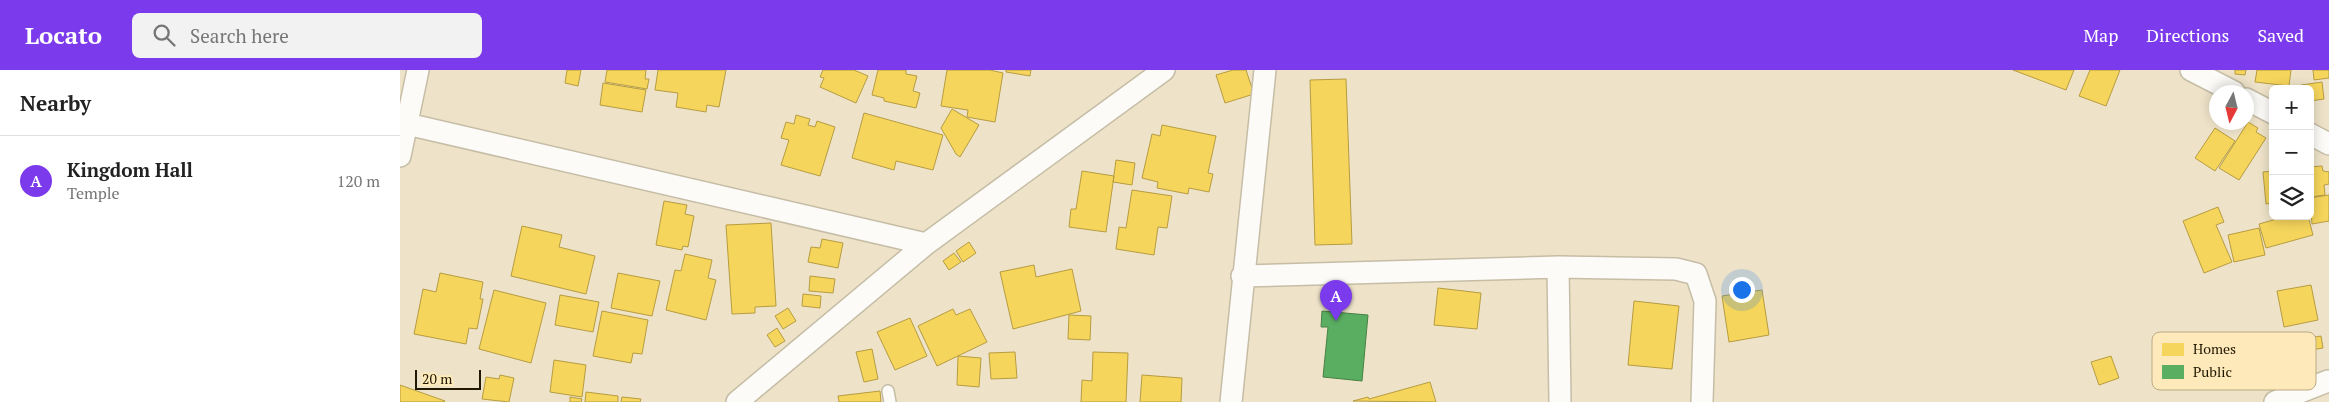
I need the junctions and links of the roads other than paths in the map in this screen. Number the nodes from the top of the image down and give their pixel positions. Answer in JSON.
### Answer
{"nodes":[{"id":1,"x":418,"y":70,"type":"edge"},
{"id":2,"x":1164,"y":70,"type":"edge"},
{"id":3,"x":1265,"y":70,"type":"edge"},
{"id":4,"x":2191,"y":70,"type":"edge"},
{"id":5,"x":2220,"y":85,"type":"edge"},
{"id":6,"x":2254,"y":103,"type":"edge"},
{"id":7,"x":2269,"y":111,"type":"edge"},
{"id":8,"x":407,"y":124,"type":"junction"},
{"id":9,"x":2314,"y":136,"type":"edge"},
{"id":10,"x":2329,"y":144,"type":"edge"},
{"id":11,"x":400,"y":156,"type":"edge"},
{"id":12,"x":926,"y":244,"type":"junction"},
{"id":13,"x":1558,"y":267,"type":"junction"},
{"id":14,"x":1242,"y":276,"type":"junction"},
{"id":15,"x":2328,"y":381,"type":"edge"},
{"id":16,"x":2316,"y":386,"type":"edge"},
{"id":17,"x":2305,"y":390,"type":"edge"},
{"id":18,"x":737,"y":402,"type":"edge"},
{"id":19,"x":1230,"y":402,"type":"edge"},
{"id":20,"x":1560,"y":402,"type":"edge"},
{"id":21,"x":1702,"y":402,"type":"edge"},
{"id":22,"x":2275,"y":402,"type":"edge"}],
"edges":[{"from":1,"to":8,"type":"street"},
{"from":2,"to":12,"type":"street"},
{"from":3,"to":14,"type":"street"},
{"from":4,"to":5,"type":"street"},
{"from":6,"to":7,"type":"street"},
{"from":8,"to":11,"type":"street"},
{"from":8,"to":12,"type":"street"},
{"from":9,"to":10,"type":"street"},
{"from":12,"to":18,"type":"street"},
{"from":13,"to":14,"type":"street"},
{"from":13,"to":20,"type":"street"},
{"from":13,"to":21,"type":"street"},
{"from":14,"to":19,"type":"street"},
{"from":15,"to":16,"type":"street"},
{"from":17,"to":22,"type":"street"}]}
